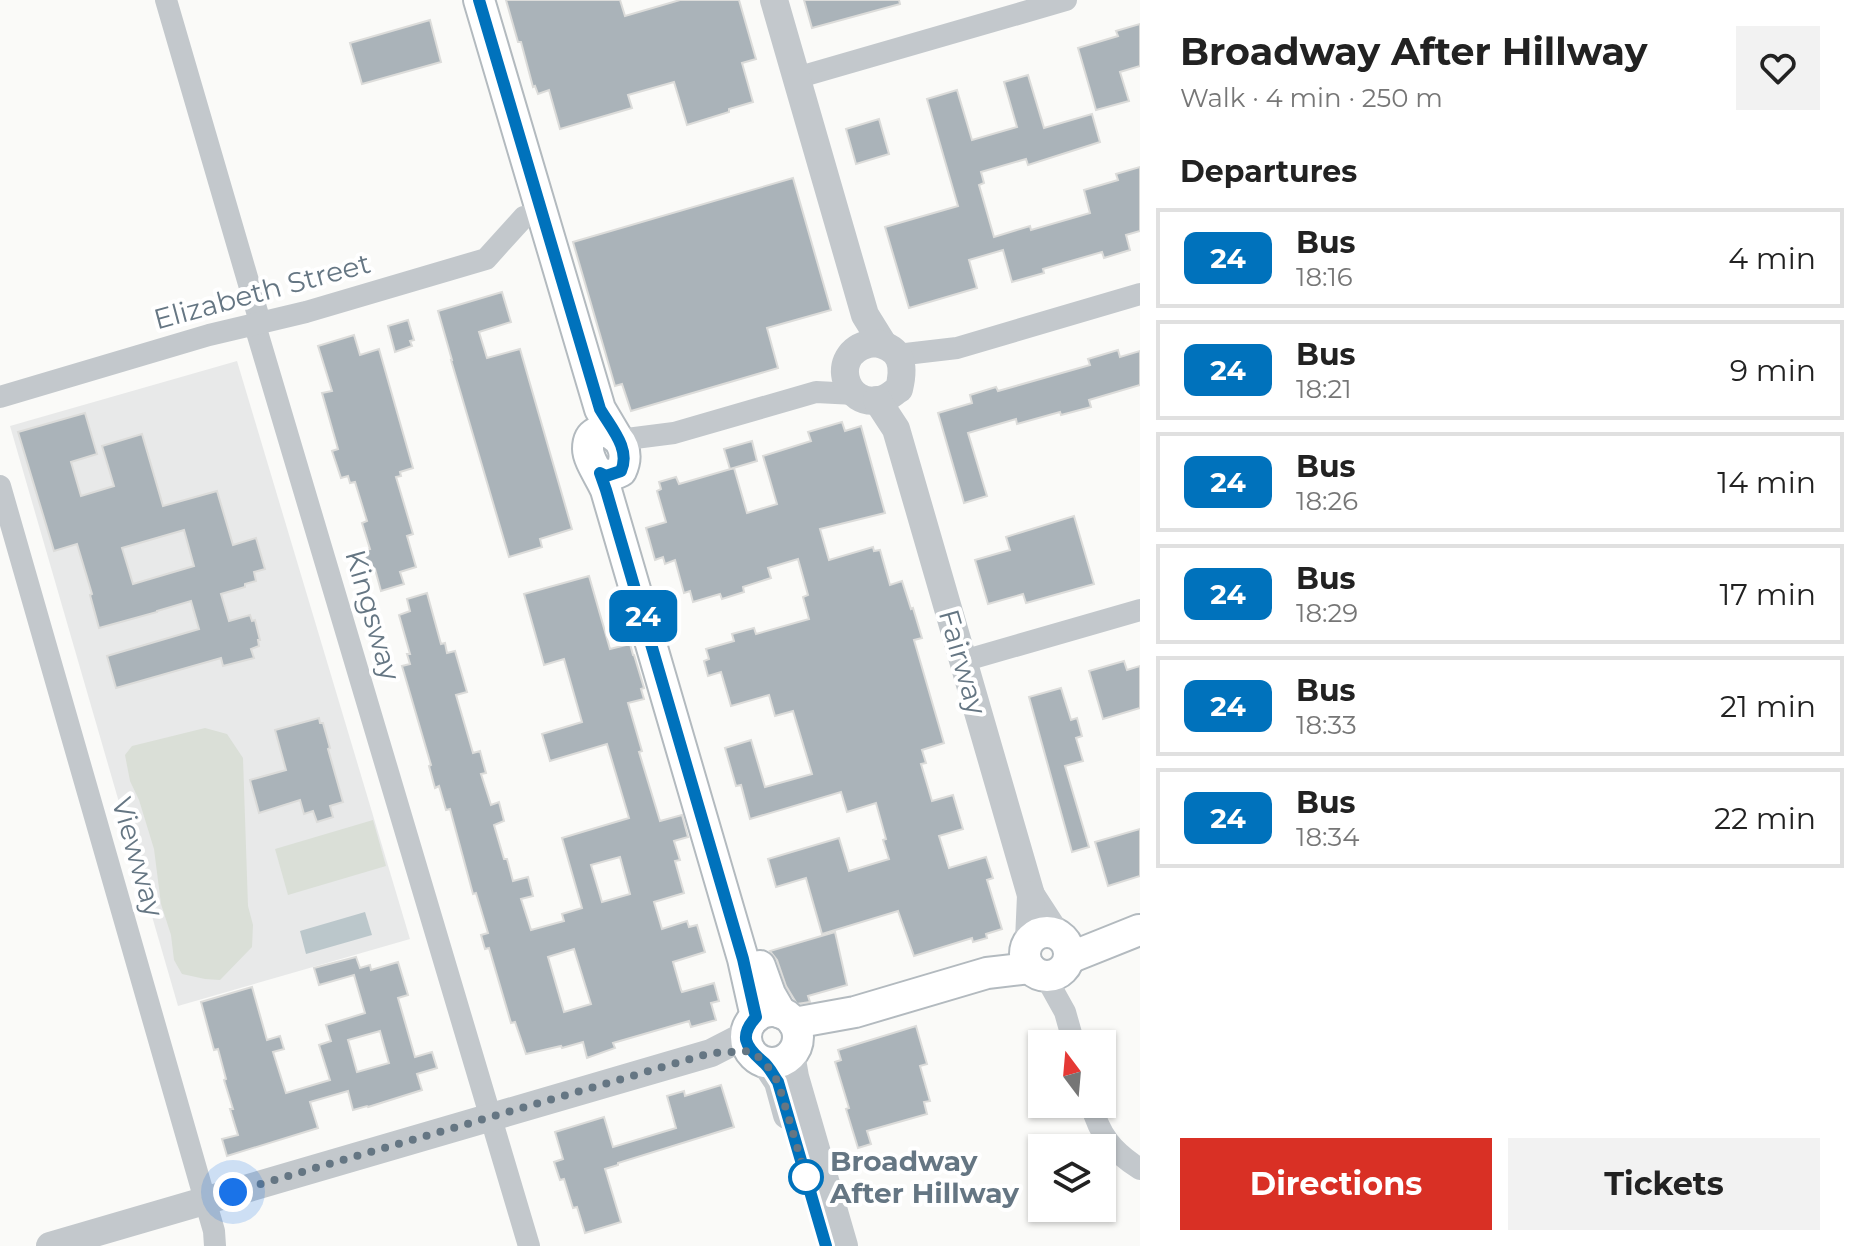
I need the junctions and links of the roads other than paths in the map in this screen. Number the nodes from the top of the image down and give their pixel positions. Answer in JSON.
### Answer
{"nodes":[{"id":1,"x":166,"y":0,"type":"edge"},
{"id":2,"x":463,"y":0,"type":"edge"},
{"id":3,"x":479,"y":0,"type":"edge"},
{"id":4,"x":774,"y":0,"type":"edge"},
{"id":5,"x":1066,"y":0,"type":"edge"},
{"id":6,"x":796,"y":78,"type":"junction"},
{"id":7,"x":524,"y":217,"type":"junction"},
{"id":8,"x":1140,"y":294,"type":"edge"},
{"id":9,"x":258,"y":324,"type":"junction"},
{"id":10,"x":877,"y":372,"type":"junction"},
{"id":11,"x":0,"y":397,"type":"edge"},
{"id":12,"x":612,"y":453,"type":"junction"},
{"id":13,"x":0,"y":486,"type":"edge"},
{"id":14,"x":1140,"y":610,"type":"edge"},
{"id":15,"x":963,"y":661,"type":"junction"},
{"id":16,"x":1139,"y":929,"type":"edge"},
{"id":17,"x":1048,"y":955,"type":"junction"},
{"id":18,"x":1070,"y":1030,"type":"edge"},
{"id":19,"x":772,"y":1037,"type":"junction"},
{"id":20,"x":490,"y":1117,"type":"junction"},
{"id":21,"x":1095,"y":1118,"type":"edge"},
{"id":22,"x":1140,"y":1169,"type":"edge"},
{"id":23,"x":205,"y":1200,"type":"junction"},
{"id":24,"x":50,"y":1246,"type":"edge"},
{"id":25,"x":215,"y":1246,"type":"edge"},
{"id":26,"x":529,"y":1246,"type":"edge"},
{"id":27,"x":826,"y":1246,"type":"edge"},
{"id":28,"x":844,"y":1246,"type":"edge"}],
"edges":[{"from":1,"to":9,"type":"street","name":"Kingsway"},
{"from":2,"to":7,"type":"main road"},
{"from":3,"to":12,"type":"main road"},
{"from":4,"to":6,"type":"street","name":"Fairway"},
{"from":5,"to":6,"type":"street"},
{"from":6,"to":10,"type":"street","name":"Fairway"},
{"from":7,"to":9,"type":"street","name":"Elizabeth Street"},
{"from":7,"to":12,"type":"main road"},
{"from":8,"to":10,"type":"street"},
{"from":9,"to":11,"type":"street","name":"Elizabeth Street"},
{"from":9,"to":20,"type":"street","name":"Kingsway"},
{"from":10,"to":12,"type":"street"},
{"from":10,"to":15,"type":"street","name":"Fairway"},
{"from":12,"to":19,"type":"main road"},
{"from":13,"to":23,"type":"street","name":"Viewway"},
{"from":14,"to":15,"type":"street"},
{"from":15,"to":17,"type":"street","name":"Fairway"},
{"from":16,"to":17,"type":"main road"},
{"from":17,"to":18,"type":"street","name":"Fairway"},
{"from":17,"to":19,"type":"main road"},
{"from":19,"to":20,"type":"street"},
{"from":19,"to":27,"type":"street"},
{"from":19,"to":28,"type":"street"},
{"from":20,"to":23,"type":"street"},
{"from":20,"to":26,"type":"street","name":"Kingsway"},
{"from":21,"to":22,"type":"street"},
{"from":23,"to":24,"type":"street"},
{"from":23,"to":25,"type":"street","name":"Viewway"}]}
